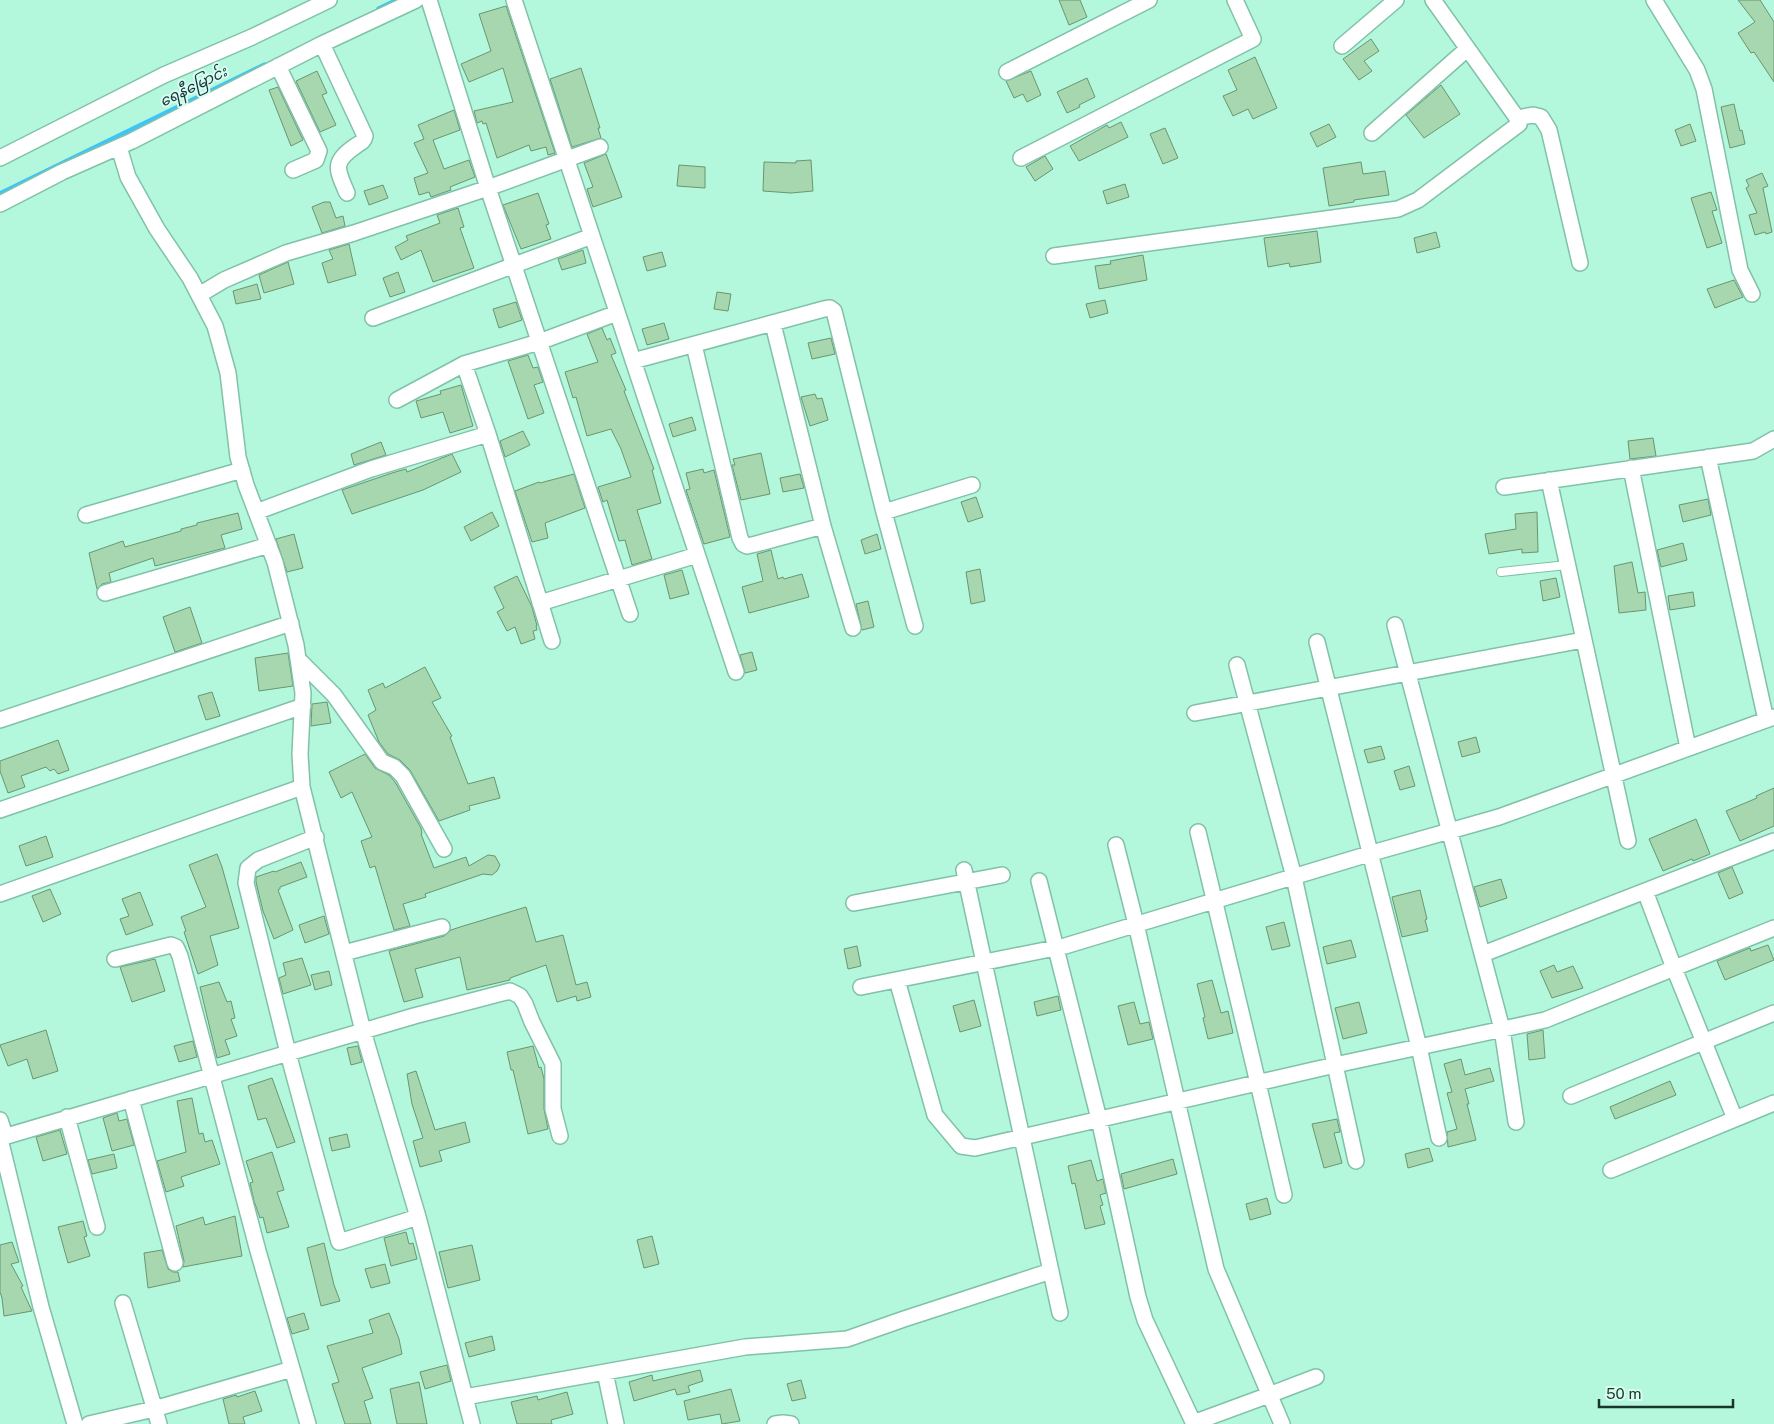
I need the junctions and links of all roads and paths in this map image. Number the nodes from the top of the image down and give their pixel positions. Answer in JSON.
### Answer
{"nodes":[{"id":1,"x":329,"y":0,"type":"edge"},
{"id":2,"x":416,"y":0,"type":"edge"},
{"id":3,"x":429,"y":0,"type":"edge"},
{"id":4,"x":514,"y":0,"type":"edge"},
{"id":5,"x":1148,"y":0,"type":"edge"},
{"id":6,"x":1235,"y":0,"type":"edge"},
{"id":7,"x":1396,"y":0,"type":"edge"},
{"id":8,"x":1432,"y":0,"type":"edge"},
{"id":9,"x":1654,"y":0,"type":"edge"},
{"id":10,"x":322,"y":44,"type":"junction"},
{"id":11,"x":1342,"y":46,"type":"dead end"},
{"id":12,"x":1468,"y":49,"type":"junction"},
{"id":13,"x":278,"y":66,"type":"junction"},
{"id":14,"x":1007,"y":72,"type":"dead end"},
{"id":15,"x":1518,"y":118,"type":"junction"},
{"id":16,"x":1372,"y":133,"type":"dead end"},
{"id":17,"x":119,"y":147,"type":"junction"},
{"id":18,"x":600,"y":147,"type":"dead end"},
{"id":19,"x":0,"y":158,"type":"edge"},
{"id":20,"x":1021,"y":158,"type":"dead end"},
{"id":21,"x":566,"y":159,"type":"junction"},
{"id":22,"x":293,"y":170,"type":"dead end"},
{"id":23,"x":488,"y":188,"type":"junction"},
{"id":24,"x":347,"y":193,"type":"dead end"},
{"id":25,"x":0,"y":204,"type":"edge"},
{"id":26,"x":592,"y":236,"type":"junction"},
{"id":27,"x":1054,"y":256,"type":"dead end"},
{"id":28,"x":1580,"y":263,"type":"dead end"},
{"id":29,"x":514,"y":264,"type":"junction"},
{"id":30,"x":1752,"y":294,"type":"dead end"},
{"id":31,"x":199,"y":295,"type":"junction"},
{"id":32,"x":617,"y":313,"type":"junction"},
{"id":33,"x":373,"y":318,"type":"dead end"},
{"id":34,"x":773,"y":324,"type":"junction"},
{"id":35,"x":539,"y":342,"type":"junction"},
{"id":36,"x":694,"y":345,"type":"junction"},
{"id":37,"x":633,"y":361,"type":"junction"},
{"id":38,"x":464,"y":364,"type":"junction"},
{"id":39,"x":397,"y":400,"type":"dead end"},
{"id":40,"x":488,"y":434,"type":"junction"},
{"id":41,"x":1774,"y":439,"type":"edge"},
{"id":42,"x":1708,"y":457,"type":"junction"},
{"id":43,"x":1631,"y":468,"type":"junction"},
{"id":44,"x":242,"y":470,"type":"junction"},
{"id":45,"x":1549,"y":480,"type":"junction"},
{"id":46,"x":972,"y":485,"type":"dead end"},
{"id":47,"x":1504,"y":487,"type":"dead end"},
{"id":48,"x":256,"y":512,"type":"junction"},
{"id":49,"x":884,"y":512,"type":"junction"},
{"id":50,"x":86,"y":515,"type":"dead end"},
{"id":51,"x":823,"y":526,"type":"junction"},
{"id":52,"x":269,"y":545,"type":"junction"},
{"id":53,"x":698,"y":555,"type":"junction"},
{"id":54,"x":1567,"y":565,"type":"junction"},
{"id":55,"x":1501,"y":572,"type":"dead end"},
{"id":56,"x":618,"y":578,"type":"junction"},
{"id":57,"x":105,"y":594,"type":"dead end"},
{"id":58,"x":540,"y":603,"type":"junction"},
{"id":59,"x":630,"y":614,"type":"dead end"},
{"id":60,"x":291,"y":623,"type":"junction"},
{"id":61,"x":1395,"y":625,"type":"dead end"},
{"id":62,"x":915,"y":626,"type":"dead end"},
{"id":63,"x":853,"y":628,"type":"dead end"},
{"id":64,"x":1583,"y":640,"type":"junction"},
{"id":65,"x":552,"y":641,"type":"dead end"},
{"id":66,"x":1317,"y":642,"type":"dead end"},
{"id":67,"x":298,"y":660,"type":"junction"},
{"id":68,"x":1237,"y":665,"type":"dead end"},
{"id":69,"x":736,"y":672,"type":"dead end"},
{"id":70,"x":1408,"y":673,"type":"junction"},
{"id":71,"x":1329,"y":688,"type":"junction"},
{"id":72,"x":1247,"y":704,"type":"junction"},
{"id":73,"x":303,"y":706,"type":"junction"},
{"id":74,"x":1195,"y":713,"type":"dead end"},
{"id":75,"x":1770,"y":719,"type":"edge"},
{"id":76,"x":0,"y":720,"type":"edge"},
{"id":77,"x":1688,"y":748,"type":"junction"},
{"id":78,"x":1613,"y":776,"type":"junction"},
{"id":79,"x":302,"y":787,"type":"junction"},
{"id":80,"x":1,"y":806,"type":"edge"},
{"id":81,"x":1451,"y":831,"type":"junction"},
{"id":82,"x":1198,"y":832,"type":"dead end"},
{"id":83,"x":316,"y":837,"type":"junction"},
{"id":84,"x":1628,"y":841,"type":"dead end"},
{"id":85,"x":1774,"y":841,"type":"edge"},
{"id":86,"x":1116,"y":845,"type":"dead end"},
{"id":87,"x":444,"y":849,"type":"dead end"},
{"id":88,"x":1372,"y":853,"type":"junction"},
{"id":89,"x":1002,"y":875,"type":"dead end"},
{"id":90,"x":966,"y":877,"type":"junction"},
{"id":91,"x":1294,"y":877,"type":"junction"},
{"id":92,"x":1039,"y":881,"type":"dead end"},
{"id":93,"x":1646,"y":891,"type":"junction"},
{"id":94,"x":0,"y":894,"type":"edge"},
{"id":95,"x":1215,"y":901,"type":"junction"},
{"id":96,"x":854,"y":904,"type":"dead end"},
{"id":97,"x":1136,"y":924,"type":"junction"},
{"id":98,"x":442,"y":927,"type":"dead end"},
{"id":99,"x":1774,"y":928,"type":"edge"},
{"id":100,"x":1057,"y":947,"type":"junction"},
{"id":101,"x":344,"y":954,"type":"junction"},
{"id":102,"x":1483,"y":954,"type":"junction"},
{"id":103,"x":116,"y":959,"type":"dead end"},
{"id":104,"x":984,"y":962,"type":"junction"},
{"id":105,"x":1674,"y":968,"type":"junction"},
{"id":106,"x":897,"y":980,"type":"junction"},
{"id":107,"x":860,"y":987,"type":"dead end"},
{"id":108,"x":1774,"y":1013,"type":"edge"},
{"id":109,"x":1502,"y":1029,"type":"junction"},
{"id":110,"x":363,"y":1031,"type":"junction"},
{"id":111,"x":1704,"y":1042,"type":"junction"},
{"id":112,"x":1420,"y":1047,"type":"junction"},
{"id":113,"x":288,"y":1053,"type":"junction"},
{"id":114,"x":1336,"y":1065,"type":"junction"},
{"id":115,"x":211,"y":1076,"type":"junction"},
{"id":116,"x":1258,"y":1083,"type":"junction"},
{"id":117,"x":1572,"y":1096,"type":"dead end"},
{"id":118,"x":131,"y":1099,"type":"junction"},
{"id":119,"x":1178,"y":1101,"type":"junction"},
{"id":120,"x":1774,"y":1103,"type":"edge"},
{"id":121,"x":67,"y":1117,"type":"junction"},
{"id":122,"x":1099,"y":1119,"type":"junction"},
{"id":123,"x":1735,"y":1119,"type":"junction"},
{"id":124,"x":0,"y":1120,"type":"edge"},
{"id":125,"x":1516,"y":1122,"type":"dead end"},
{"id":126,"x":560,"y":1136,"type":"dead end"},
{"id":127,"x":1022,"y":1136,"type":"junction"},
{"id":128,"x":2,"y":1138,"type":"edge"},
{"id":129,"x":1438,"y":1138,"type":"dead end"},
{"id":130,"x":1356,"y":1161,"type":"dead end"},
{"id":131,"x":1611,"y":1170,"type":"dead end"},
{"id":132,"x":1284,"y":1195,"type":"dead end"},
{"id":133,"x":418,"y":1217,"type":"junction"},
{"id":134,"x":97,"y":1227,"type":"dead end"},
{"id":135,"x":175,"y":1263,"type":"dead end"},
{"id":136,"x":1051,"y":1271,"type":"junction"},
{"id":137,"x":123,"y":1303,"type":"dead end"},
{"id":138,"x":1060,"y":1313,"type":"dead end"},
{"id":139,"x":292,"y":1369,"type":"junction"},
{"id":140,"x":605,"y":1372,"type":"junction"},
{"id":141,"x":1316,"y":1376,"type":"dead end"},
{"id":142,"x":1269,"y":1396,"type":"junction"},
{"id":143,"x":465,"y":1397,"type":"junction"},
{"id":144,"x":156,"y":1417,"type":"edge"},
{"id":145,"x":1193,"y":1423,"type":"edge"},
{"id":146,"x":75,"y":1424,"type":"edge"},
{"id":147,"x":89,"y":1424,"type":"edge"},
{"id":148,"x":308,"y":1424,"type":"edge"},
{"id":149,"x":472,"y":1424,"type":"edge"},
{"id":150,"x":616,"y":1424,"type":"edge"},
{"id":151,"x":775,"y":1424,"type":"edge"},
{"id":152,"x":791,"y":1424,"type":"edge"},
{"id":153,"x":1282,"y":1424,"type":"edge"}],
"edges":[{"from":1,"to":19,"type":"street"},
{"from":2,"to":10,"type":"street"},
{"from":3,"to":23,"type":"street"},
{"from":4,"to":21,"type":"street"},
{"from":5,"to":14,"type":"street"},
{"from":6,"to":20,"type":"street"},
{"from":7,"to":11,"type":"street"},
{"from":8,"to":12,"type":"street"},
{"from":9,"to":30,"type":"street"},
{"from":10,"to":13,"type":"street"},
{"from":10,"to":24,"type":"street"},
{"from":12,"to":15,"type":"street"},
{"from":12,"to":16,"type":"street"},
{"from":13,"to":17,"type":"street"},
{"from":13,"to":22,"type":"street"},
{"from":15,"to":27,"type":"street"},
{"from":15,"to":28,"type":"street"},
{"from":17,"to":25,"type":"street"},
{"from":17,"to":31,"type":"street"},
{"from":18,"to":21,"type":"street"},
{"from":21,"to":23,"type":"street"},
{"from":21,"to":26,"type":"street"},
{"from":23,"to":29,"type":"street"},
{"from":23,"to":31,"type":"street"},
{"from":26,"to":29,"type":"street"},
{"from":26,"to":32,"type":"street"},
{"from":29,"to":33,"type":"street"},
{"from":29,"to":35,"type":"street"},
{"from":31,"to":44,"type":"street"},
{"from":32,"to":35,"type":"street"},
{"from":32,"to":37,"type":"street"},
{"from":34,"to":36,"type":"street"},
{"from":34,"to":49,"type":"street"},
{"from":34,"to":51,"type":"street"},
{"from":35,"to":38,"type":"street"},
{"from":35,"to":56,"type":"street"},
{"from":36,"to":37,"type":"street"},
{"from":36,"to":51,"type":"street"},
{"from":37,"to":53,"type":"street"},
{"from":38,"to":39,"type":"street"},
{"from":38,"to":40,"type":"street"},
{"from":40,"to":48,"type":"street"},
{"from":40,"to":58,"type":"street"},
{"from":41,"to":42,"type":"street"},
{"from":42,"to":43,"type":"street"},
{"from":42,"to":75,"type":"street"},
{"from":43,"to":45,"type":"street"},
{"from":43,"to":77,"type":"street"},
{"from":44,"to":48,"type":"street"},
{"from":44,"to":50,"type":"street"},
{"from":45,"to":47,"type":"street"},
{"from":45,"to":54,"type":"street"},
{"from":46,"to":49,"type":"street"},
{"from":48,"to":52,"type":"street"},
{"from":49,"to":62,"type":"street"},
{"from":51,"to":63,"type":"street"},
{"from":52,"to":57,"type":"street"},
{"from":52,"to":60,"type":"street"},
{"from":53,"to":56,"type":"street"},
{"from":53,"to":69,"type":"street"},
{"from":54,"to":55,"type":"lane"},
{"from":54,"to":64,"type":"street"},
{"from":56,"to":58,"type":"street"},
{"from":56,"to":59,"type":"street"},
{"from":58,"to":65,"type":"street"},
{"from":60,"to":67,"type":"street"},
{"from":60,"to":76,"type":"street"},
{"from":61,"to":70,"type":"street"},
{"from":64,"to":70,"type":"street"},
{"from":64,"to":78,"type":"street"},
{"from":66,"to":71,"type":"street"},
{"from":67,"to":73,"type":"street"},
{"from":67,"to":87,"type":"street"},
{"from":68,"to":72,"type":"street"},
{"from":70,"to":71,"type":"street"},
{"from":70,"to":81,"type":"street"},
{"from":71,"to":72,"type":"street"},
{"from":71,"to":88,"type":"street"},
{"from":72,"to":74,"type":"street"},
{"from":72,"to":91,"type":"street"},
{"from":73,"to":79,"type":"street"},
{"from":73,"to":80,"type":"street"},
{"from":75,"to":77,"type":"street"},
{"from":77,"to":78,"type":"street"},
{"from":78,"to":81,"type":"street"},
{"from":78,"to":84,"type":"street"},
{"from":79,"to":83,"type":"street"},
{"from":79,"to":94,"type":"street"},
{"from":81,"to":88,"type":"street"},
{"from":81,"to":102,"type":"street"},
{"from":82,"to":95,"type":"street"},
{"from":83,"to":101,"type":"street"},
{"from":83,"to":113,"type":"street"},
{"from":85,"to":93,"type":"street"},
{"from":86,"to":97,"type":"street"},
{"from":88,"to":91,"type":"street"},
{"from":88,"to":112,"type":"street"},
{"from":89,"to":90,"type":"street"},
{"from":90,"to":96,"type":"street"},
{"from":90,"to":104,"type":"street"},
{"from":91,"to":95,"type":"street"},
{"from":91,"to":114,"type":"street"},
{"from":92,"to":100,"type":"street"},
{"from":93,"to":102,"type":"street"},
{"from":93,"to":105,"type":"street"},
{"from":95,"to":97,"type":"street"},
{"from":95,"to":116,"type":"street"},
{"from":97,"to":100,"type":"street"},
{"from":97,"to":119,"type":"street"},
{"from":98,"to":101,"type":"street"},
{"from":99,"to":105,"type":"street"},
{"from":100,"to":104,"type":"street"},
{"from":100,"to":122,"type":"street"},
{"from":101,"to":110,"type":"street"},
{"from":102,"to":109,"type":"street"},
{"from":103,"to":115,"type":"street"},
{"from":104,"to":106,"type":"street"},
{"from":104,"to":127,"type":"street"},
{"from":105,"to":109,"type":"street"},
{"from":105,"to":111,"type":"street"},
{"from":106,"to":107,"type":"street"},
{"from":106,"to":127,"type":"street"},
{"from":108,"to":111,"type":"street"},
{"from":109,"to":112,"type":"street"},
{"from":109,"to":125,"type":"street"},
{"from":110,"to":113,"type":"street"},
{"from":110,"to":126,"type":"street"},
{"from":110,"to":133,"type":"street"},
{"from":111,"to":117,"type":"street"},
{"from":111,"to":123,"type":"street"},
{"from":112,"to":114,"type":"street"},
{"from":112,"to":129,"type":"street"},
{"from":113,"to":115,"type":"street"},
{"from":113,"to":133,"type":"street"},
{"from":114,"to":116,"type":"street"},
{"from":114,"to":130,"type":"street"},
{"from":115,"to":118,"type":"street"},
{"from":115,"to":139,"type":"street"},
{"from":116,"to":119,"type":"street"},
{"from":116,"to":132,"type":"street"},
{"from":118,"to":121,"type":"street"},
{"from":118,"to":135,"type":"street"},
{"from":119,"to":122,"type":"street"},
{"from":119,"to":142,"type":"street"},
{"from":120,"to":123,"type":"street"},
{"from":121,"to":128,"type":"street"},
{"from":121,"to":134,"type":"street"},
{"from":122,"to":127,"type":"street"},
{"from":122,"to":145,"type":"street"},
{"from":123,"to":131,"type":"street"},
{"from":124,"to":128,"type":"street"},
{"from":127,"to":136,"type":"street"},
{"from":128,"to":146,"type":"street"},
{"from":133,"to":143,"type":"street"},
{"from":136,"to":138,"type":"street"},
{"from":136,"to":140,"type":"street"},
{"from":137,"to":144,"type":"street"},
{"from":139,"to":144,"type":"street"},
{"from":139,"to":148,"type":"street"},
{"from":140,"to":143,"type":"street"},
{"from":140,"to":150,"type":"street"},
{"from":141,"to":142,"type":"street"},
{"from":142,"to":145,"type":"street"},
{"from":142,"to":153,"type":"street"},
{"from":143,"to":149,"type":"street"},
{"from":144,"to":147,"type":"street"},
{"from":151,"to":152,"type":"street"}]}
